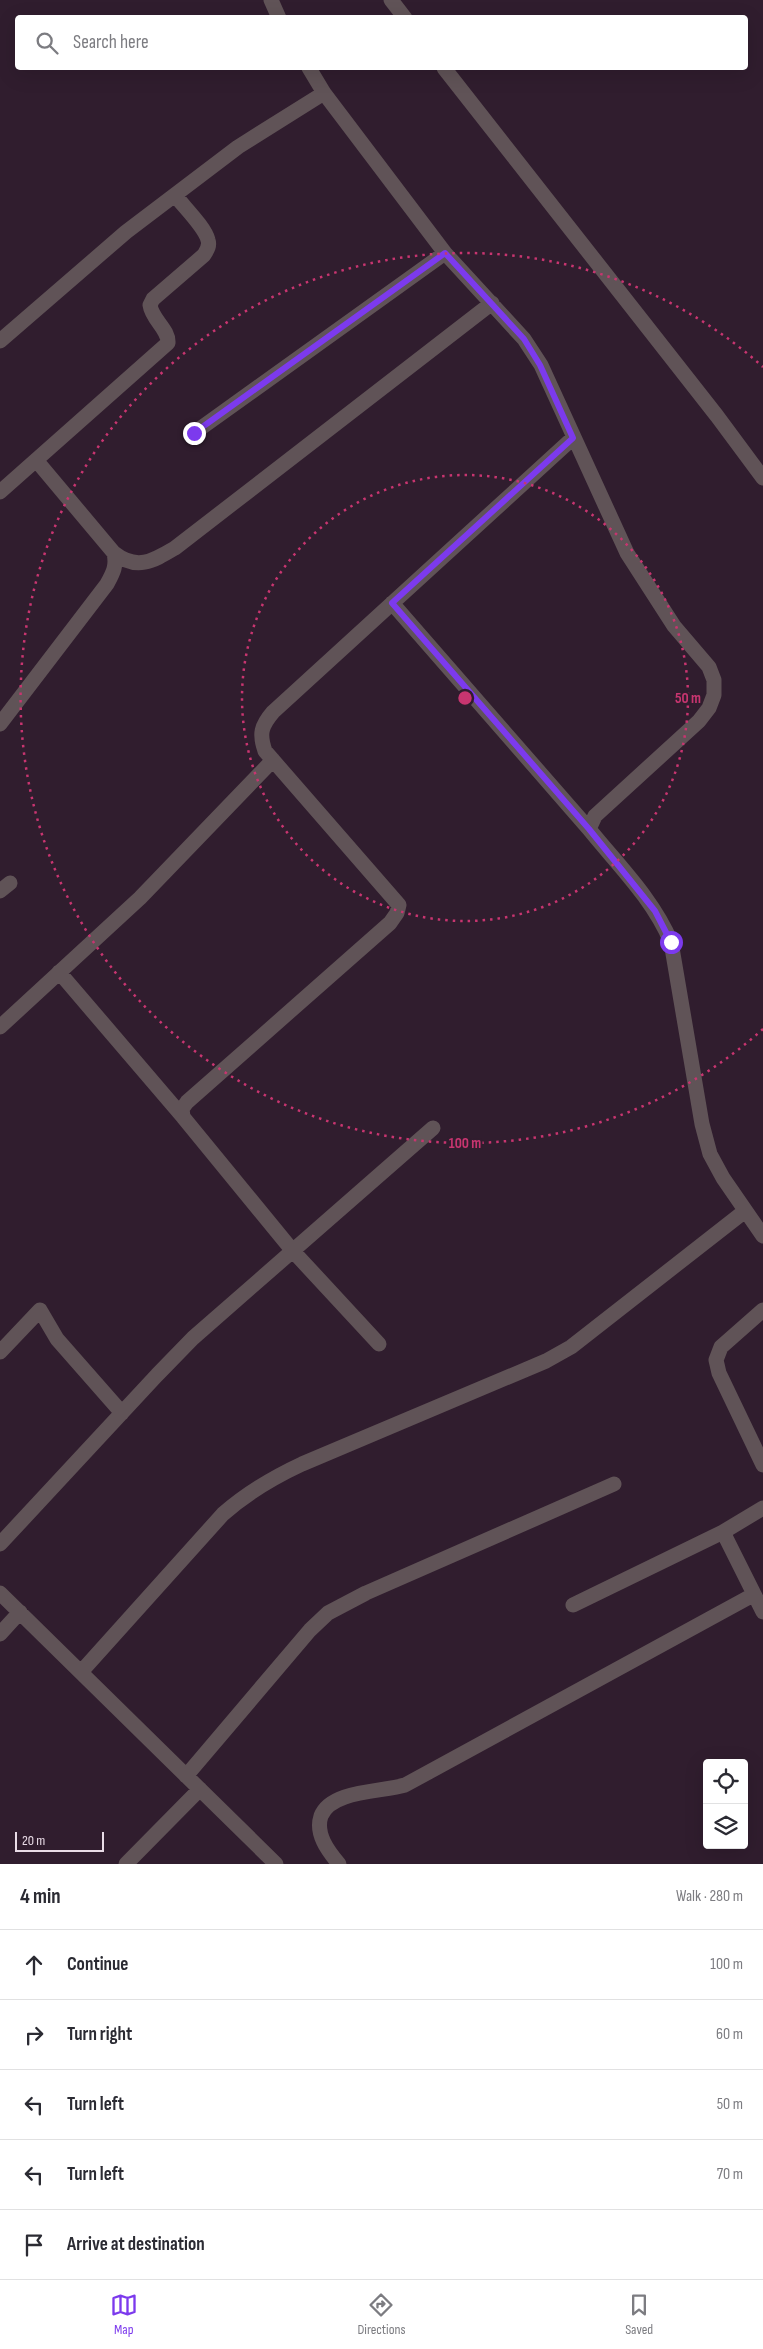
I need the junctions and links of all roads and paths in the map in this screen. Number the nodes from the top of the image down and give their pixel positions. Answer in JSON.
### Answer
{"nodes":[{"id":1,"x":271,"y":0,"type":"edge"},
{"id":2,"x":391,"y":0,"type":"edge"},
{"id":3,"x":278,"y":15,"type":"edge"},
{"id":4,"x":403,"y":15,"type":"edge"},
{"id":5,"x":310,"y":70,"type":"edge"},
{"id":6,"x":446,"y":70,"type":"edge"},
{"id":7,"x":324,"y":94,"type":"junction"},
{"id":8,"x":175,"y":195,"type":"junction"},
{"id":9,"x":445,"y":253,"type":"junction"},
{"id":10,"x":492,"y":303,"type":"junction"},
{"id":11,"x":0,"y":341,"type":"edge"},
{"id":12,"x":194,"y":433,"type":"dead end"},
{"id":13,"x":573,"y":438,"type":"junction"},
{"id":14,"x":36,"y":460,"type":"junction"},
{"id":15,"x":763,"y":478,"type":"edge"},
{"id":16,"x":0,"y":492,"type":"edge"},
{"id":17,"x":114,"y":553,"type":"junction"},
{"id":18,"x":392,"y":603,"type":"junction"},
{"id":19,"x":0,"y":724,"type":"edge"},
{"id":20,"x":273,"y":760,"type":"junction"},
{"id":21,"x":589,"y":829,"type":"junction"},
{"id":22,"x":59,"y":972,"type":"junction"},
{"id":23,"x":0,"y":1027,"type":"edge"},
{"id":24,"x":183,"y":1117,"type":"junction"},
{"id":25,"x":433,"y":1128,"type":"dead end"},
{"id":26,"x":745,"y":1211,"type":"junction"},
{"id":27,"x":763,"y":1236,"type":"edge"},
{"id":28,"x":292,"y":1250,"type":"junction"},
{"id":29,"x":763,"y":1310,"type":"edge"},
{"id":30,"x":379,"y":1344,"type":"dead end"},
{"id":31,"x":0,"y":1352,"type":"edge"},
{"id":32,"x":122,"y":1413,"type":"junction"},
{"id":33,"x":763,"y":1465,"type":"edge"},
{"id":34,"x":614,"y":1484,"type":"dead end"},
{"id":35,"x":763,"y":1508,"type":"edge"},
{"id":36,"x":723,"y":1532,"type":"junction"},
{"id":37,"x":0,"y":1544,"type":"edge"},
{"id":38,"x":0,"y":1593,"type":"edge"},
{"id":39,"x":754,"y":1594,"type":"junction"},
{"id":40,"x":573,"y":1605,"type":"dead end"},
{"id":41,"x":20,"y":1612,"type":"junction"},
{"id":42,"x":763,"y":1612,"type":"edge"},
{"id":43,"x":0,"y":1634,"type":"edge"},
{"id":44,"x":81,"y":1672,"type":"junction"},
{"id":45,"x":186,"y":1776,"type":"junction"},
{"id":46,"x":200,"y":1789,"type":"junction"},
{"id":47,"x":126,"y":1864,"type":"edge"},
{"id":48,"x":276,"y":1864,"type":"edge"},
{"id":49,"x":339,"y":1864,"type":"edge"}],
"edges":[{"from":1,"to":3,"type":"street"},
{"from":2,"to":4,"type":"street"},
{"from":5,"to":7,"type":"street"},
{"from":6,"to":15,"type":"street"},
{"from":7,"to":8,"type":"street"},
{"from":7,"to":9,"type":"street"},
{"from":8,"to":11,"type":"street"},
{"from":8,"to":14,"type":"street"},
{"from":9,"to":10,"type":"street"},
{"from":9,"to":12,"type":"street"},
{"from":10,"to":13,"type":"street"},
{"from":10,"to":17,"type":"street"},
{"from":13,"to":18,"type":"street"},
{"from":13,"to":21,"type":"street"},
{"from":14,"to":16,"type":"street"},
{"from":14,"to":17,"type":"street"},
{"from":17,"to":19,"type":"street"},
{"from":18,"to":20,"type":"street"},
{"from":18,"to":21,"type":"street"},
{"from":20,"to":22,"type":"street"},
{"from":20,"to":24,"type":"street"},
{"from":21,"to":26,"type":"street"},
{"from":22,"to":23,"type":"street"},
{"from":22,"to":24,"type":"street"},
{"from":24,"to":28,"type":"street"},
{"from":25,"to":28,"type":"street"},
{"from":26,"to":27,"type":"street"},
{"from":26,"to":44,"type":"street"},
{"from":28,"to":30,"type":"street"},
{"from":28,"to":32,"type":"street"},
{"from":29,"to":33,"type":"street"},
{"from":31,"to":32,"type":"street"},
{"from":32,"to":37,"type":"street"},
{"from":34,"to":45,"type":"street"},
{"from":35,"to":36,"type":"street"},
{"from":36,"to":39,"type":"street"},
{"from":36,"to":40,"type":"street"},
{"from":38,"to":41,"type":"street"},
{"from":39,"to":42,"type":"street"},
{"from":39,"to":49,"type":"street"},
{"from":41,"to":43,"type":"street"},
{"from":41,"to":44,"type":"street"},
{"from":44,"to":45,"type":"street"},
{"from":45,"to":46,"type":"street"},
{"from":46,"to":47,"type":"street"},
{"from":46,"to":48,"type":"street"}]}
